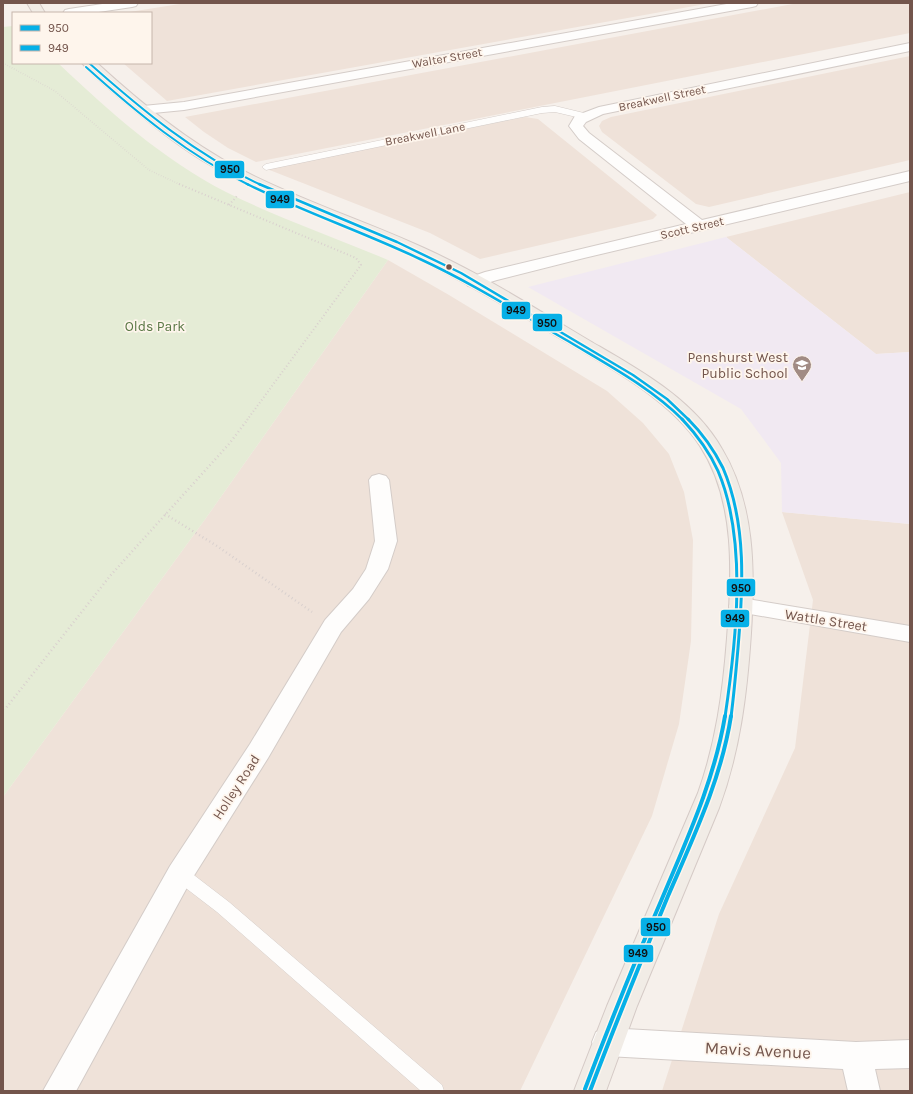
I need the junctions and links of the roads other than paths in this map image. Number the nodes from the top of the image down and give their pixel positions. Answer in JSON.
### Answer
{"nodes":[{"id":1,"x":33,"y":3,"type":"edge"},
{"id":2,"x":132,"y":3,"type":"edge"},
{"id":3,"x":752,"y":3,"type":"edge"},
{"id":4,"x":38,"y":12,"type":"edge"},
{"id":5,"x":75,"y":12,"type":"edge"},
{"id":6,"x":910,"y":47,"type":"edge"},
{"id":7,"x":90,"y":64,"type":"edge"},
{"id":8,"x":142,"y":110,"type":"junction"},
{"id":9,"x":585,"y":116,"type":"junction"},
{"id":10,"x":266,"y":166,"type":"dead end"},
{"id":11,"x":910,"y":176,"type":"edge"},
{"id":12,"x":699,"y":226,"type":"junction"},
{"id":13,"x":474,"y":282,"type":"junction"},
{"id":14,"x":379,"y":480,"type":"dead end"},
{"id":15,"x":741,"y":606,"type":"junction"},
{"id":16,"x":910,"y":634,"type":"edge"},
{"id":17,"x":180,"y":874,"type":"junction"},
{"id":18,"x":607,"y":1042,"type":"junction"},
{"id":19,"x":910,"y":1054,"type":"edge"},
{"id":20,"x":856,"y":1056,"type":"junction"},
{"id":21,"x":59,"y":1091,"type":"edge"},
{"id":22,"x":434,"y":1091,"type":"edge"},
{"id":23,"x":590,"y":1091,"type":"edge"},
{"id":24,"x":864,"y":1091,"type":"edge"}],
"edges":[{"from":1,"to":4,"type":"main road"},
{"from":2,"to":5,"type":"street"},
{"from":3,"to":8,"type":"street","name":"Walter Street"},
{"from":6,"to":9,"type":"street","name":"Breakwell Street"},
{"from":7,"to":8,"type":"main road"},
{"from":8,"to":13,"type":"main road"},
{"from":9,"to":10,"type":"lane","name":"Breakwell Lane"},
{"from":9,"to":12,"type":"street"},
{"from":11,"to":12,"type":"street","name":"Scott Street"},
{"from":12,"to":13,"type":"street","name":"Scott Street"},
{"from":13,"to":15,"type":"main road"},
{"from":14,"to":17,"type":"street","name":"Holley Road"},
{"from":15,"to":16,"type":"street","name":"Wattle Street"},
{"from":15,"to":18,"type":"main road"},
{"from":17,"to":21,"type":"street","name":"Holley Road"},
{"from":17,"to":22,"type":"lane"},
{"from":18,"to":20,"type":"street","name":"Mavis Avenue"},
{"from":18,"to":23,"type":"main road"},
{"from":19,"to":20,"type":"street","name":"Mavis Avenue"},
{"from":20,"to":24,"type":"street"}]}
